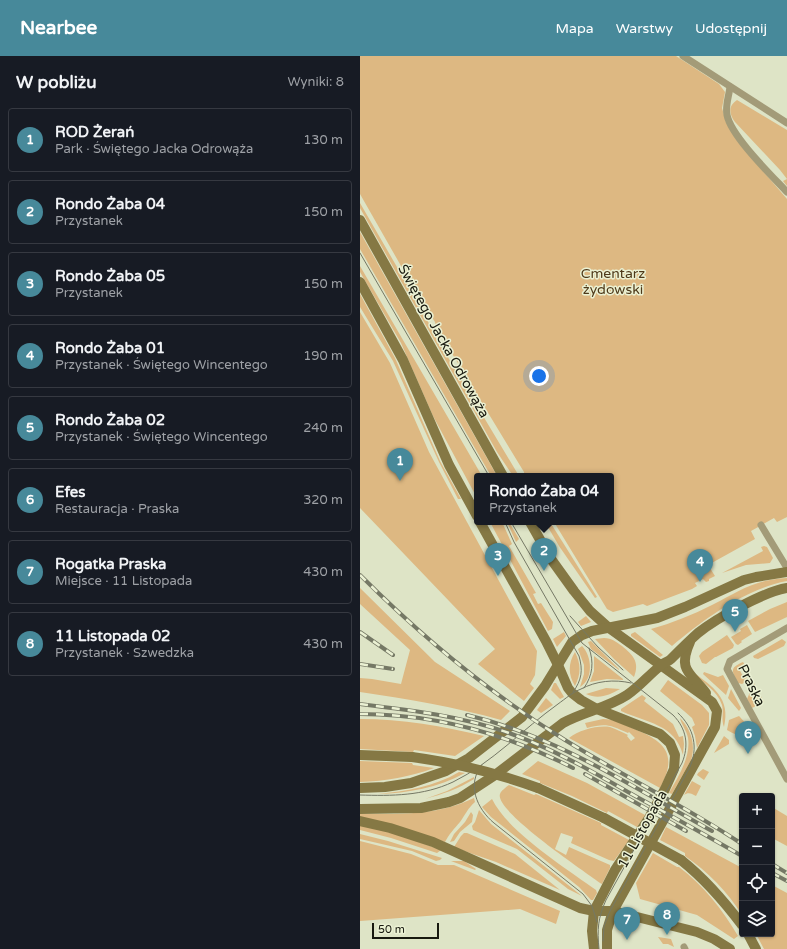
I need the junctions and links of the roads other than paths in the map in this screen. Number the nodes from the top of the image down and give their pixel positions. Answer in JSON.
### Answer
{"nodes":[{"id":1,"x":683,"y":56,"type":"edge"},
{"id":2,"x":730,"y":87,"type":"junction"},
{"id":3,"x":787,"y":123,"type":"edge"},
{"id":4,"x":787,"y":192,"type":"edge"},
{"id":5,"x":360,"y":220,"type":"edge"},
{"id":6,"x":360,"y":282,"type":"edge"},
{"id":7,"x":501,"y":473,"type":"edge"},
{"id":8,"x":474,"y":511,"type":"edge"},
{"id":9,"x":482,"y":525,"type":"edge"},
{"id":10,"x":532,"y":525,"type":"edge"},
{"id":11,"x":761,"y":525,"type":"dead end"},
{"id":12,"x":787,"y":568,"type":"edge"},
{"id":13,"x":787,"y":572,"type":"edge"},
{"id":14,"x":787,"y":588,"type":"edge"},
{"id":15,"x":609,"y":628,"type":"junction"},
{"id":16,"x":787,"y":628,"type":"edge"},
{"id":17,"x":693,"y":638,"type":"junction"},
{"id":18,"x":558,"y":665,"type":"junction"},
{"id":19,"x":660,"y":666,"type":"junction"},
{"id":20,"x":712,"y":702,"type":"junction"},
{"id":21,"x":597,"y":709,"type":"junction"},
{"id":22,"x":360,"y":755,"type":"edge"},
{"id":23,"x":787,"y":779,"type":"edge"},
{"id":24,"x":360,"y":788,"type":"edge"},
{"id":25,"x":360,"y":809,"type":"edge"},
{"id":26,"x":360,"y":821,"type":"edge"},
{"id":27,"x":594,"y":911,"type":"junction"},
{"id":28,"x":613,"y":911,"type":"junction"},
{"id":29,"x":739,"y":921,"type":"edge"},
{"id":30,"x":750,"y":937,"type":"edge"},
{"id":31,"x":594,"y":949,"type":"edge"},
{"id":32,"x":607,"y":949,"type":"edge"},
{"id":33,"x":730,"y":949,"type":"edge"},
{"id":34,"x":756,"y":949,"type":"edge"}],
"edges":[{"from":1,"to":2,"type":"street"},
{"from":2,"to":3,"type":"street"},
{"from":2,"to":4,"type":"street"},
{"from":5,"to":7,"type":"main road","name":"Świętego Jacka Odrowąża"},
{"from":6,"to":8,"type":"main road"},
{"from":9,"to":18,"type":"main road"},
{"from":10,"to":15,"type":"main road"},
{"from":11,"to":12,"type":"street"},
{"from":13,"to":15,"type":"main road"},
{"from":14,"to":17,"type":"main road"},
{"from":15,"to":18,"type":"main road"},
{"from":15,"to":19,"type":"main road"},
{"from":16,"to":23,"type":"street","name":"Praska"},
{"from":17,"to":19,"type":"main road"},
{"from":17,"to":20,"type":"main road"},
{"from":18,"to":21,"type":"main road"},
{"from":18,"to":24,"type":"main road"},
{"from":19,"to":20,"type":"main road"},
{"from":19,"to":21,"type":"main road"},
{"from":20,"to":28,"type":"main road","name":"11 Listopada"},
{"from":21,"to":25,"type":"main road"},
{"from":21,"to":27,"type":"main road","name":"11 Listopada"},
{"from":22,"to":29,"type":"main road","bridge":true},
{"from":26,"to":27,"type":"main road"},
{"from":27,"to":28,"type":"main road"},
{"from":27,"to":31,"type":"main road","name":"11 Listopada"},
{"from":28,"to":32,"type":"main road","name":"11 Listopada"},
{"from":28,"to":33,"type":"main road"},
{"from":30,"to":34,"type":"main road"}]}
